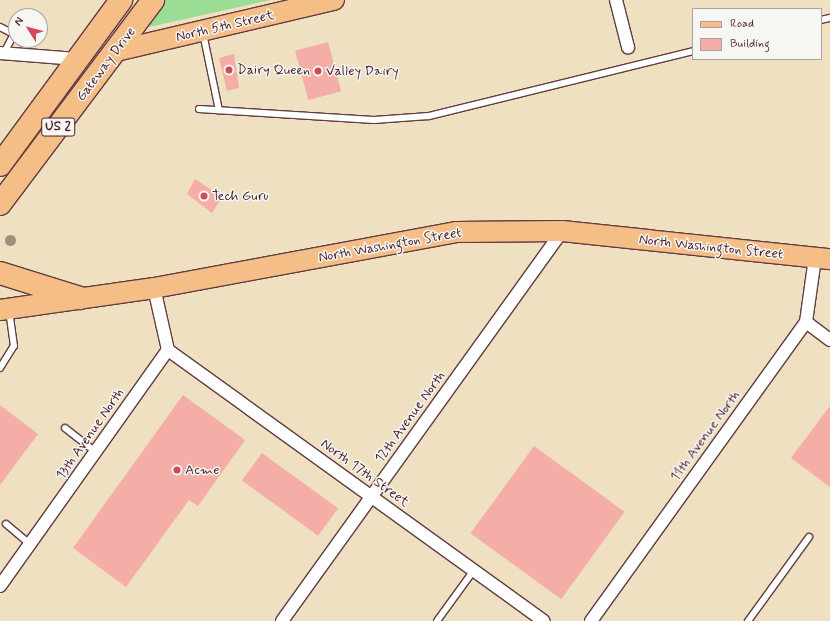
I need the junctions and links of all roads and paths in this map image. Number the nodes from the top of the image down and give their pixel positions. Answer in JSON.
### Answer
{"nodes":[{"id":1,"x":121,"y":0,"type":"edge"},
{"id":2,"x":153,"y":0,"type":"edge"},
{"id":3,"x":334,"y":0,"type":"edge"},
{"id":4,"x":616,"y":0,"type":"edge"},
{"id":5,"x":0,"y":27,"type":"edge"},
{"id":6,"x":203,"y":31,"type":"junction"},
{"id":7,"x":628,"y":47,"type":"dead end"},
{"id":8,"x":116,"y":51,"type":"junction"},
{"id":9,"x":692,"y":51,"type":"edge"},
{"id":10,"x":2,"y":53,"type":"edge"},
{"id":11,"x":77,"y":59,"type":"junction"},
{"id":12,"x":199,"y":109,"type":"dead end"},
{"id":13,"x":219,"y":110,"type":"junction"},
{"id":14,"x":0,"y":165,"type":"edge"},
{"id":15,"x":0,"y":204,"type":"edge"},
{"id":16,"x":562,"y":231,"type":"junction"},
{"id":17,"x":822,"y":258,"type":"edge"},
{"id":18,"x":0,"y":273,"type":"edge"},
{"id":19,"x":154,"y":288,"type":"junction"},
{"id":20,"x":80,"y":298,"type":"junction"},
{"id":21,"x":4,"y":310,"type":"edge"},
{"id":22,"x":806,"y":322,"type":"junction"},
{"id":23,"x":830,"y":340,"type":"edge"},
{"id":24,"x":168,"y":350,"type":"junction"},
{"id":25,"x":0,"y":368,"type":"edge"},
{"id":26,"x":65,"y":428,"type":"dead end"},
{"id":27,"x":96,"y":452,"type":"junction"},
{"id":28,"x":372,"y":496,"type":"junction"},
{"id":29,"x":6,"y":524,"type":"dead end"},
{"id":30,"x":809,"y":537,"type":"dead end"},
{"id":31,"x":30,"y":544,"type":"junction"},
{"id":32,"x":474,"y":570,"type":"junction"},
{"id":33,"x":0,"y":586,"type":"edge"},
{"id":34,"x":282,"y":621,"type":"edge"},
{"id":35,"x":437,"y":621,"type":"edge"},
{"id":36,"x":544,"y":621,"type":"edge"},
{"id":37,"x":591,"y":621,"type":"edge"},
{"id":38,"x":748,"y":621,"type":"edge"}],
"edges":[{"from":1,"to":11,"type":"highway","name":"Gateway Drive","number":"US 2"},
{"from":2,"to":8,"type":"highway","name":"Gateway Drive","number":"US 2"},
{"from":3,"to":6,"type":"main road","name":"North 5th Street"},
{"from":4,"to":7,"type":"street"},
{"from":5,"to":10,"type":"lane"},
{"from":6,"to":8,"type":"main road","name":"North 5th Street"},
{"from":6,"to":13,"type":"lane"},
{"from":8,"to":11,"type":"highway"},
{"from":8,"to":15,"type":"highway","name":"Gateway Drive","number":"US 2"},
{"from":9,"to":13,"type":"lane"},
{"from":10,"to":11,"type":"street"},
{"from":11,"to":14,"type":"highway","name":"Gateway Drive","number":"US 2"},
{"from":12,"to":13,"type":"lane"},
{"from":16,"to":17,"type":"main road","name":"North Washington Street"},
{"from":16,"to":19,"type":"main road","name":"North Washington Street"},
{"from":16,"to":28,"type":"street","name":"12th Avenue North"},
{"from":17,"to":22,"type":"street","name":"11th Avenue North"},
{"from":18,"to":20,"type":"highway"},
{"from":19,"to":20,"type":"main road","name":"North Washington Street"},
{"from":19,"to":24,"type":"street"},
{"from":20,"to":21,"type":"main road","name":"North Washington Street"},
{"from":21,"to":25,"type":"lane"},
{"from":22,"to":23,"type":"street"},
{"from":22,"to":37,"type":"street","name":"11th Avenue North"},
{"from":24,"to":27,"type":"street","name":"13th Avenue North"},
{"from":24,"to":28,"type":"street","name":"North 17th Street"},
{"from":26,"to":27,"type":"lane"},
{"from":27,"to":31,"type":"street","name":"13th Avenue North"},
{"from":28,"to":32,"type":"street","name":"North 17th Street"},
{"from":28,"to":34,"type":"street","name":"12th Avenue North"},
{"from":29,"to":31,"type":"lane"},
{"from":30,"to":38,"type":"lane"},
{"from":31,"to":33,"type":"street","name":"13th Avenue North"},
{"from":32,"to":35,"type":"lane"},
{"from":32,"to":36,"type":"street","name":"North 17th Street"}]}
